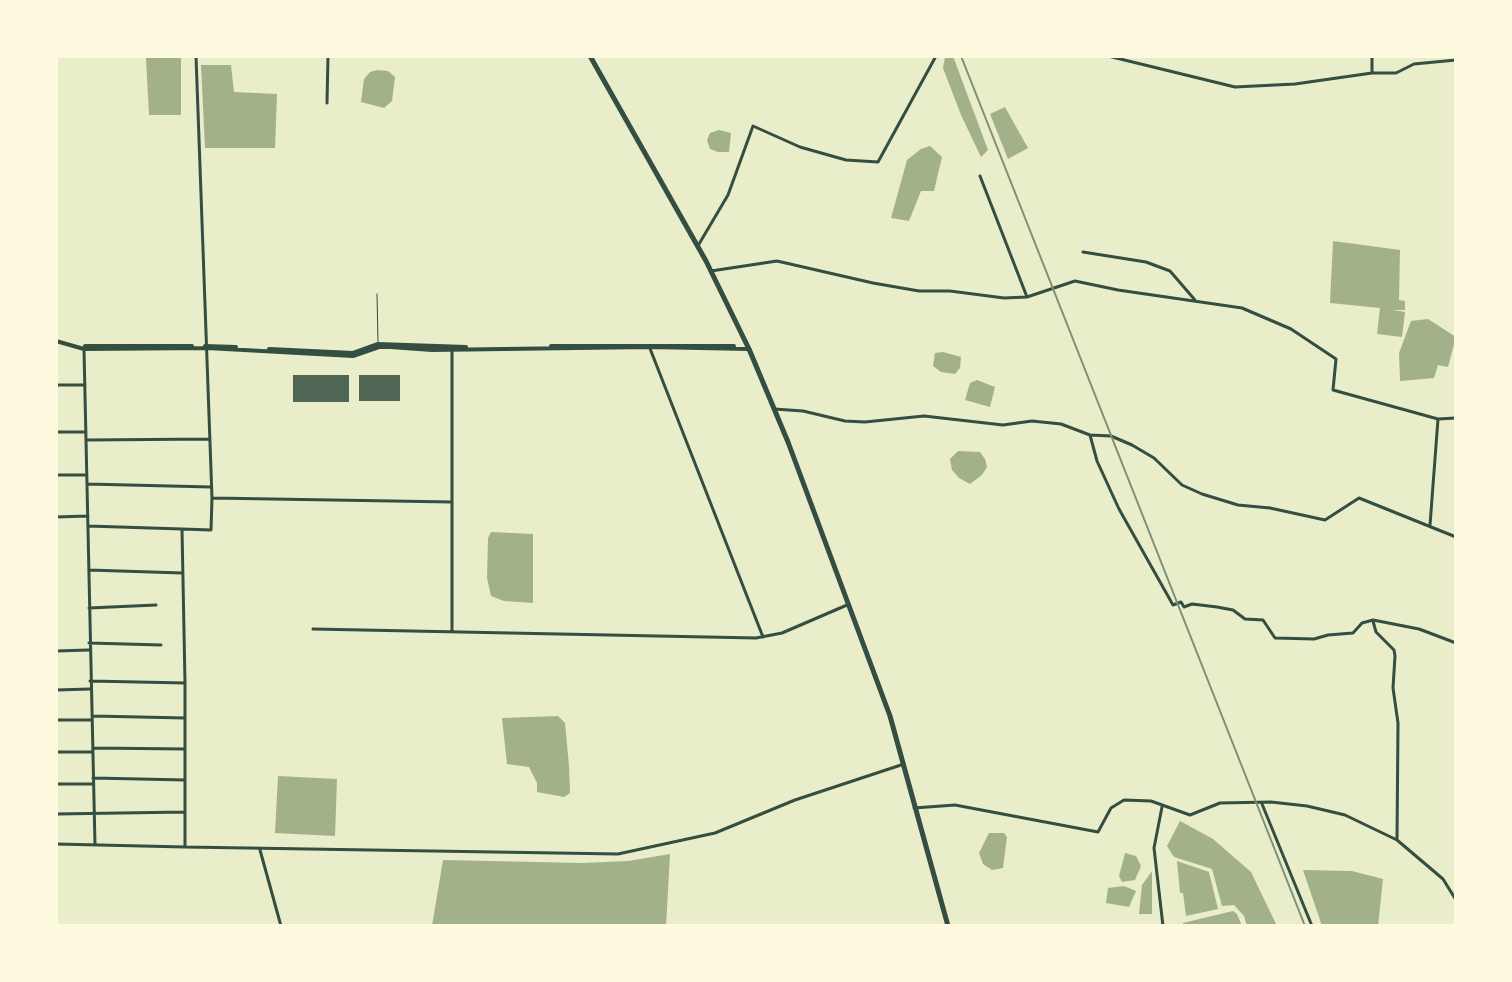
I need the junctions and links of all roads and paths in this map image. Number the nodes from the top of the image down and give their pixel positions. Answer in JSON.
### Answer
{"nodes":[{"id":1,"x":196,"y":56,"type":"edge"},
{"id":2,"x":328,"y":56,"type":"edge"},
{"id":3,"x":590,"y":56,"type":"edge"},
{"id":4,"x":936,"y":56,"type":"edge"},
{"id":5,"x":1108,"y":56,"type":"edge"},
{"id":6,"x":1372,"y":56,"type":"edge"},
{"id":7,"x":1456,"y":60,"type":"edge"},
{"id":8,"x":1372,"y":73,"type":"junction"},
{"id":9,"x":327,"y":103,"type":"dead end"},
{"id":10,"x":980,"y":176,"type":"dead end"},
{"id":11,"x":698,"y":246,"type":"junction"},
{"id":12,"x":1083,"y":252,"type":"dead end"},
{"id":13,"x":711,"y":271,"type":"junction"},
{"id":14,"x":377,"y":294,"type":"dead end"},
{"id":15,"x":1027,"y":297,"type":"junction"},
{"id":16,"x":1195,"y":300,"type":"junction"},
{"id":17,"x":56,"y":339,"type":"edge"},
{"id":18,"x":378,"y":344,"type":"junction"},
{"id":19,"x":649,"y":346,"type":"junction"},
{"id":20,"x":207,"y":347,"type":"junction"},
{"id":21,"x":84,"y":348,"type":"junction"},
{"id":22,"x":748,"y":348,"type":"junction"},
{"id":23,"x":452,"y":349,"type":"junction"},
{"id":24,"x":56,"y":385,"type":"edge"},
{"id":25,"x":85,"y":385,"type":"junction"},
{"id":26,"x":774,"y":409,"type":"junction"},
{"id":27,"x":1456,"y":418,"type":"edge"},
{"id":28,"x":1438,"y":419,"type":"junction"},
{"id":29,"x":56,"y":432,"type":"edge"},
{"id":30,"x":86,"y":432,"type":"junction"},
{"id":31,"x":1090,"y":435,"type":"junction"},
{"id":32,"x":210,"y":439,"type":"junction"},
{"id":33,"x":87,"y":440,"type":"junction"},
{"id":34,"x":56,"y":475,"type":"edge"},
{"id":35,"x":87,"y":475,"type":"junction"},
{"id":36,"x":87,"y":484,"type":"junction"},
{"id":37,"x":211,"y":487,"type":"junction"},
{"id":38,"x":212,"y":498,"type":"junction"},
{"id":39,"x":452,"y":502,"type":"junction"},
{"id":40,"x":88,"y":516,"type":"junction"},
{"id":41,"x":56,"y":517,"type":"edge"},
{"id":42,"x":1430,"y":525,"type":"junction"},
{"id":43,"x":88,"y":526,"type":"junction"},
{"id":44,"x":182,"y":529,"type":"junction"},
{"id":45,"x":1456,"y":537,"type":"edge"},
{"id":46,"x":88,"y":570,"type":"junction"},
{"id":47,"x":182,"y":573,"type":"junction"},
{"id":48,"x":156,"y":605,"type":"dead end"},
{"id":49,"x":849,"y":605,"type":"junction"},
{"id":50,"x":89,"y":608,"type":"junction"},
{"id":51,"x":1373,"y":620,"type":"junction"},
{"id":52,"x":313,"y":629,"type":"dead end"},
{"id":53,"x":452,"y":632,"type":"junction"},
{"id":54,"x":763,"y":637,"type":"junction"},
{"id":55,"x":89,"y":643,"type":"junction"},
{"id":56,"x":1456,"y":643,"type":"edge"},
{"id":57,"x":161,"y":645,"type":"dead end"},
{"id":58,"x":89,"y":650,"type":"junction"},
{"id":59,"x":56,"y":651,"type":"edge"},
{"id":60,"x":90,"y":681,"type":"junction"},
{"id":61,"x":185,"y":683,"type":"junction"},
{"id":62,"x":90,"y":689,"type":"junction"},
{"id":63,"x":56,"y":690,"type":"edge"},
{"id":64,"x":91,"y":718,"type":"junction"},
{"id":65,"x":185,"y":718,"type":"junction"},
{"id":66,"x":56,"y":720,"type":"edge"},
{"id":67,"x":185,"y":749,"type":"junction"},
{"id":68,"x":92,"y":750,"type":"junction"},
{"id":69,"x":56,"y":752,"type":"edge"},
{"id":70,"x":901,"y":765,"type":"junction"},
{"id":71,"x":92,"y":778,"type":"junction"},
{"id":72,"x":185,"y":780,"type":"junction"},
{"id":73,"x":56,"y":784,"type":"edge"},
{"id":74,"x":92,"y":784,"type":"junction"},
{"id":75,"x":1262,"y":803,"type":"junction"},
{"id":76,"x":1162,"y":807,"type":"junction"},
{"id":77,"x":914,"y":808,"type":"junction"},
{"id":78,"x":94,"y":812,"type":"junction"},
{"id":79,"x":185,"y":812,"type":"junction"},
{"id":80,"x":56,"y":814,"type":"edge"},
{"id":81,"x":1397,"y":840,"type":"junction"},
{"id":82,"x":56,"y":844,"type":"edge"},
{"id":83,"x":95,"y":845,"type":"junction"},
{"id":84,"x":185,"y":847,"type":"junction"},
{"id":85,"x":260,"y":850,"type":"junction"},
{"id":86,"x":1456,"y":900,"type":"edge"},
{"id":87,"x":281,"y":926,"type":"edge"},
{"id":88,"x":948,"y":926,"type":"edge"},
{"id":89,"x":1163,"y":926,"type":"edge"},
{"id":90,"x":1312,"y":926,"type":"edge"}],
"edges":[{"from":1,"to":20,"type":"street"},
{"from":2,"to":9,"type":"street"},
{"from":3,"to":11,"type":"highway"},
{"from":4,"to":11,"type":"street"},
{"from":5,"to":8,"type":"street"},
{"from":6,"to":8,"type":"street"},
{"from":7,"to":8,"type":"street"},
{"from":10,"to":15,"type":"street"},
{"from":11,"to":13,"type":"highway"},
{"from":12,"to":16,"type":"street"},
{"from":13,"to":15,"type":"street"},
{"from":13,"to":22,"type":"highway"},
{"from":14,"to":18,"type":"lane"},
{"from":15,"to":16,"type":"street"},
{"from":16,"to":28,"type":"street"},
{"from":17,"to":21,"type":"street"},
{"from":18,"to":20,"type":"street"},
{"from":18,"to":23,"type":"street"},
{"from":19,"to":22,"type":"street"},
{"from":19,"to":23,"type":"street"},
{"from":19,"to":54,"type":"street"},
{"from":20,"to":21,"type":"street"},
{"from":20,"to":23,"type":"street"},
{"from":20,"to":32,"type":"street"},
{"from":21,"to":25,"type":"street"},
{"from":22,"to":26,"type":"highway"},
{"from":23,"to":39,"type":"street"},
{"from":24,"to":25,"type":"street"},
{"from":25,"to":30,"type":"street"},
{"from":26,"to":31,"type":"street"},
{"from":26,"to":49,"type":"highway"},
{"from":27,"to":28,"type":"street"},
{"from":28,"to":42,"type":"street"},
{"from":29,"to":30,"type":"street"},
{"from":30,"to":33,"type":"street"},
{"from":31,"to":42,"type":"street"},
{"from":31,"to":51,"type":"street"},
{"from":32,"to":33,"type":"street"},
{"from":32,"to":37,"type":"street"},
{"from":33,"to":35,"type":"street"},
{"from":34,"to":35,"type":"street"},
{"from":35,"to":36,"type":"street"},
{"from":36,"to":37,"type":"street"},
{"from":36,"to":40,"type":"street"},
{"from":37,"to":38,"type":"street"},
{"from":38,"to":39,"type":"street"},
{"from":38,"to":44,"type":"street"},
{"from":39,"to":53,"type":"street"},
{"from":40,"to":41,"type":"street"},
{"from":40,"to":43,"type":"street"},
{"from":42,"to":45,"type":"street"},
{"from":43,"to":44,"type":"street"},
{"from":43,"to":46,"type":"street"},
{"from":44,"to":47,"type":"street"},
{"from":46,"to":47,"type":"street"},
{"from":46,"to":50,"type":"street"},
{"from":47,"to":61,"type":"street"},
{"from":48,"to":50,"type":"street"},
{"from":49,"to":54,"type":"street"},
{"from":49,"to":70,"type":"highway"},
{"from":50,"to":55,"type":"street"},
{"from":51,"to":56,"type":"street"},
{"from":51,"to":81,"type":"street"},
{"from":52,"to":53,"type":"street"},
{"from":53,"to":54,"type":"street"},
{"from":55,"to":57,"type":"street"},
{"from":55,"to":58,"type":"street"},
{"from":58,"to":59,"type":"street"},
{"from":58,"to":60,"type":"street"},
{"from":60,"to":61,"type":"street"},
{"from":60,"to":62,"type":"street"},
{"from":61,"to":65,"type":"street"},
{"from":62,"to":63,"type":"street"},
{"from":62,"to":64,"type":"street"},
{"from":64,"to":65,"type":"street"},
{"from":64,"to":66,"type":"street"},
{"from":64,"to":68,"type":"street"},
{"from":65,"to":67,"type":"street"},
{"from":67,"to":68,"type":"street"},
{"from":67,"to":72,"type":"street"},
{"from":68,"to":69,"type":"street"},
{"from":68,"to":71,"type":"street"},
{"from":70,"to":77,"type":"highway"},
{"from":70,"to":85,"type":"street"},
{"from":71,"to":72,"type":"street"},
{"from":71,"to":74,"type":"street"},
{"from":72,"to":79,"type":"street"},
{"from":73,"to":74,"type":"street"},
{"from":74,"to":78,"type":"street"},
{"from":75,"to":76,"type":"street"},
{"from":75,"to":81,"type":"street"},
{"from":75,"to":90,"type":"street"},
{"from":76,"to":77,"type":"street"},
{"from":76,"to":89,"type":"street"},
{"from":77,"to":88,"type":"highway"},
{"from":78,"to":79,"type":"street"},
{"from":78,"to":80,"type":"street"},
{"from":78,"to":83,"type":"street"},
{"from":79,"to":84,"type":"street"},
{"from":81,"to":86,"type":"street"},
{"from":82,"to":83,"type":"street"},
{"from":83,"to":84,"type":"street"},
{"from":84,"to":85,"type":"street"},
{"from":85,"to":87,"type":"street"}]}
